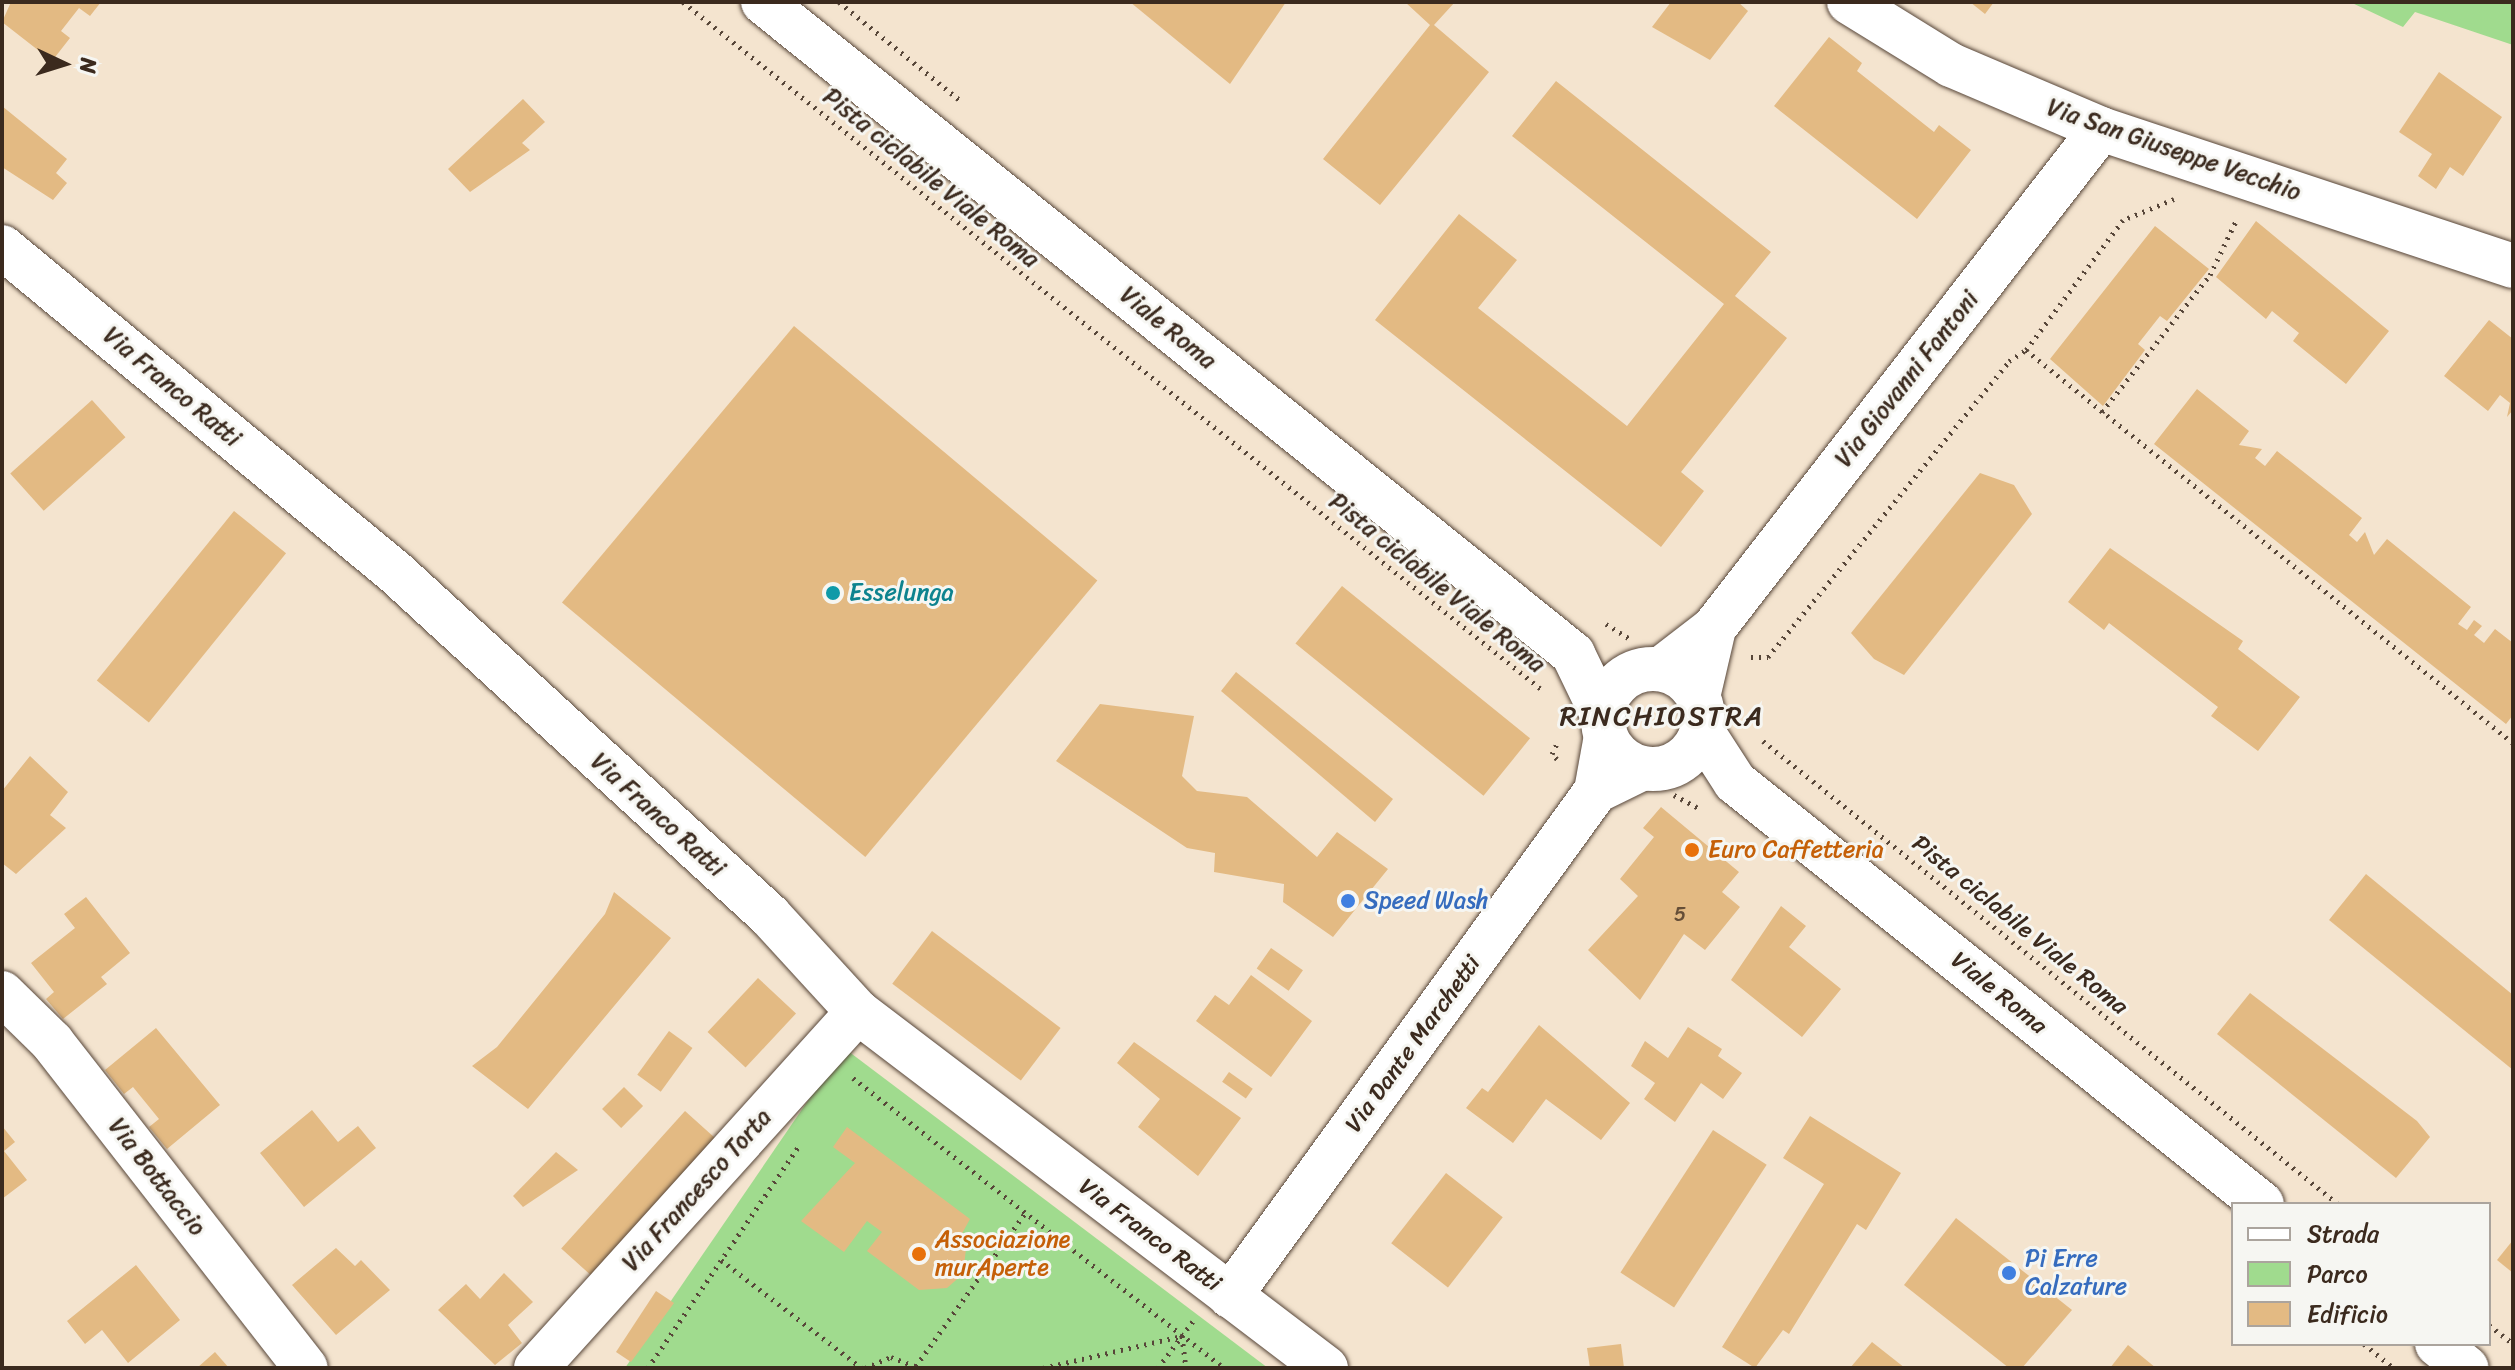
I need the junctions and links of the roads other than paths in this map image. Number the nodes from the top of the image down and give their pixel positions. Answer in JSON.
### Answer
{"nodes":[{"id":1,"x":763,"y":2,"type":"edge"},
{"id":2,"x":1849,"y":2,"type":"edge"},
{"id":3,"x":2101,"y":129,"type":"junction"},
{"id":4,"x":2,"y":247,"type":"edge"},
{"id":5,"x":2513,"y":266,"type":"edge"},
{"id":6,"x":1728,"y":642,"type":"junction"},
{"id":7,"x":1573,"y":654,"type":"junction"},
{"id":8,"x":1650,"y":660,"type":"junction"},
{"id":9,"x":1604,"y":725,"type":"junction"},
{"id":10,"x":1676,"y":751,"type":"junction"},
{"id":11,"x":1596,"y":791,"type":"junction"},
{"id":12,"x":2,"y":993,"type":"edge"},
{"id":13,"x":858,"y":1012,"type":"junction"},
{"id":14,"x":2259,"y":1202,"type":"edge"},
{"id":15,"x":1230,"y":1296,"type":"junction"},
{"id":16,"x":2440,"y":1346,"type":"edge"},
{"id":17,"x":306,"y":1368,"type":"edge"},
{"id":18,"x":536,"y":1368,"type":"edge"},
{"id":19,"x":1326,"y":1368,"type":"edge"},
{"id":20,"x":2467,"y":1368,"type":"edge"}],
"edges":[{"from":1,"to":7,"type":"street","name":"Viale Roma"},
{"from":2,"to":3,"type":"street","name":"Via San Giuseppe Vecchio"},
{"from":3,"to":5,"type":"street","name":"Via San Giuseppe Vecchio"},
{"from":3,"to":6,"type":"street","name":"Via Giovanni Fantoni"},
{"from":4,"to":13,"type":"street","name":"Via Franco Ratti"},
{"from":6,"to":8,"type":"street","name":"Via Giovanni Fantoni"},
{"from":6,"to":10,"type":"street","name":"Via Giovanni Fantoni"},
{"from":7,"to":8,"type":"street","name":"Viale Roma"},
{"from":7,"to":9,"type":"street","name":"Viale Roma"},
{"from":8,"to":9,"type":"street"},
{"from":8,"to":10,"type":"street","name":"Viale Roma"},
{"from":9,"to":10,"type":"street","name":"Viale Roma"},
{"from":9,"to":11,"type":"street"},
{"from":10,"to":11,"type":"street"},
{"from":10,"to":14,"type":"street","name":"Viale Roma"},
{"from":11,"to":15,"type":"street","name":"Via Dante Marchetti"},
{"from":12,"to":17,"type":"street","name":"Via Bottaccio"},
{"from":13,"to":15,"type":"street","name":"Via Franco Ratti"},
{"from":13,"to":18,"type":"street","name":"Via Francesco Torta"},
{"from":15,"to":19,"type":"street","name":"Via Franco Ratti"},
{"from":16,"to":20,"type":"street"}]}
